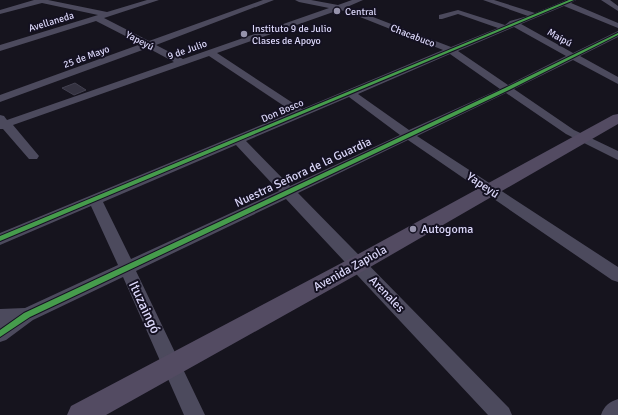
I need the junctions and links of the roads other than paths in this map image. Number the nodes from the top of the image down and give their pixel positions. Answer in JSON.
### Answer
{"nodes":[{"id":1,"x":40,"y":0,"type":"edge"},
{"id":2,"x":155,"y":0,"type":"edge"},
{"id":3,"x":270,"y":0,"type":"edge"},
{"id":4,"x":299,"y":0,"type":"edge"},
{"id":5,"x":359,"y":0,"type":"edge"},
{"id":6,"x":489,"y":0,"type":"edge"},
{"id":7,"x":605,"y":0,"type":"edge"},
{"id":8,"x":568,"y":2,"type":"edge"},
{"id":9,"x":340,"y":7,"type":"junction"},
{"id":10,"x":618,"y":9,"type":"edge"},
{"id":11,"x":0,"y":12,"type":"edge"},
{"id":12,"x":106,"y":15,"type":"junction"},
{"id":13,"x":534,"y":15,"type":"junction"},
{"id":14,"x":442,"y":17,"type":"dead end"},
{"id":15,"x":97,"y":18,"type":"junction"},
{"id":16,"x":508,"y":25,"type":"junction"},
{"id":17,"x":618,"y":26,"type":"edge"},
{"id":18,"x":618,"y":34,"type":"edge"},
{"id":19,"x":150,"y":44,"type":"junction"},
{"id":20,"x":0,"y":48,"type":"edge"},
{"id":21,"x":450,"y":50,"type":"junction"},
{"id":22,"x":210,"y":52,"type":"junction"},
{"id":23,"x":573,"y":57,"type":"junction"},
{"id":24,"x":182,"y":62,"type":"junction"},
{"id":25,"x":618,"y":81,"type":"edge"},
{"id":26,"x":507,"y":89,"type":"junction"},
{"id":27,"x":350,"y":93,"type":"junction"},
{"id":28,"x":0,"y":99,"type":"edge"},
{"id":29,"x":301,"y":113,"type":"junction"},
{"id":30,"x":618,"y":118,"type":"edge"},
{"id":31,"x":2,"y":123,"type":"edge"},
{"id":32,"x":408,"y":135,"type":"junction"},
{"id":33,"x":582,"y":139,"type":"junction"},
{"id":34,"x":238,"y":140,"type":"junction"},
{"id":35,"x":33,"y":156,"type":"dead end"},
{"id":36,"x":618,"y":156,"type":"edge"},
{"id":37,"x":491,"y":190,"type":"junction"},
{"id":38,"x":289,"y":191,"type":"junction"},
{"id":39,"x":95,"y":199,"type":"junction"},
{"id":40,"x":0,"y":238,"type":"edge"},
{"id":41,"x":358,"y":264,"type":"junction"},
{"id":42,"x":127,"y":268,"type":"junction"},
{"id":43,"x":618,"y":275,"type":"edge"},
{"id":44,"x":27,"y":315,"type":"junction"},
{"id":45,"x":0,"y":317,"type":"edge"},
{"id":46,"x":0,"y":334,"type":"edge"},
{"id":47,"x":172,"y":365,"type":"junction"},
{"id":48,"x":618,"y":408,"type":"edge"},
{"id":49,"x":80,"y":415,"type":"edge"},
{"id":50,"x":194,"y":415,"type":"edge"},
{"id":51,"x":502,"y":415,"type":"edge"},
{"id":52,"x":611,"y":415,"type":"edge"}],
"edges":[{"from":1,"to":11,"type":"street"},
{"from":1,"to":12,"type":"street"},
{"from":2,"to":12,"type":"street","name":"Avellaneda"},
{"from":3,"to":19,"type":"street","name":"25 de Mayo"},
{"from":4,"to":9,"type":"street","name":"Chacabuco"},
{"from":5,"to":9,"type":"street","name":"9 de Julio"},
{"from":6,"to":13,"type":"street"},
{"from":7,"to":10,"type":"street"},
{"from":8,"to":13,"type":"street","name":"Don Bosco"},
{"from":8,"to":17,"type":"street"},
{"from":9,"to":21,"type":"street","name":"Chacabuco"},
{"from":9,"to":22,"type":"street","name":"9 de Julio"},
{"from":12,"to":15,"type":"street","name":"Avellaneda"},
{"from":13,"to":16,"type":"street","name":"Don Bosco"},
{"from":14,"to":16,"type":"street","name":"Maipú"},
{"from":15,"to":19,"type":"street","name":"Yapeyú"},
{"from":15,"to":20,"type":"street","name":"Avellaneda"},
{"from":16,"to":21,"type":"street","name":"Don Bosco"},
{"from":16,"to":23,"type":"street","name":"Maipú"},
{"from":18,"to":23,"type":"street","name":"Nuestra Señora de la Guardia"},
{"from":19,"to":24,"type":"street","name":"Yapeyú"},
{"from":19,"to":28,"type":"street","name":"25 de Mayo"},
{"from":21,"to":26,"type":"street","name":"Chacabuco"},
{"from":21,"to":27,"type":"street","name":"Don Bosco"},
{"from":22,"to":24,"type":"street","name":"9 de Julio"},
{"from":22,"to":29,"type":"street"},
{"from":23,"to":25,"type":"street","name":"Maipú"},
{"from":23,"to":26,"type":"street","name":"Nuestra Señora de la Guardia"},
{"from":24,"to":31,"type":"street","name":"9 de Julio"},
{"from":26,"to":32,"type":"street","name":"Nuestra Señora de la Guardia"},
{"from":26,"to":33,"type":"street","name":"Chacabuco"},
{"from":27,"to":29,"type":"street","name":"Don Bosco"},
{"from":27,"to":32,"type":"street","name":"Yapeyú"},
{"from":29,"to":34,"type":"street","name":"Don Bosco"},
{"from":30,"to":33,"type":"main road","name":"Avenida Zapiola"},
{"from":31,"to":35,"type":"street"},
{"from":32,"to":37,"type":"street","name":"Yapeyú"},
{"from":32,"to":38,"type":"street","name":"Nuestra Señora de la Guardia"},
{"from":33,"to":36,"type":"street","name":"Chacabuco"},
{"from":33,"to":37,"type":"main road","name":"Avenida Zapiola"},
{"from":34,"to":38,"type":"street","name":"Arenales"},
{"from":34,"to":39,"type":"street","name":"Don Bosco"},
{"from":37,"to":41,"type":"main road","name":"Avenida Zapiola"},
{"from":37,"to":43,"type":"street","name":"Yapeyú"},
{"from":38,"to":41,"type":"street","name":"Arenales"},
{"from":38,"to":42,"type":"street","name":"Nuestra Señora de la Guardia"},
{"from":39,"to":40,"type":"street","name":"Don Bosco"},
{"from":39,"to":42,"type":"street","name":"Ituzaingó"},
{"from":41,"to":47,"type":"main road","name":"Avenida Zapiola"},
{"from":41,"to":51,"type":"street","name":"Arenales"},
{"from":42,"to":44,"type":"street","name":"Nuestra Señora de la Guardia"},
{"from":42,"to":47,"type":"street","name":"Ituzaingó"},
{"from":44,"to":45,"type":"street","name":"Nuestra Señora de la Guardia"},
{"from":44,"to":46,"type":"street","name":"Nuestra Señora de la Guardia"},
{"from":47,"to":49,"type":"main road","name":"Avenida Zapiola"},
{"from":47,"to":50,"type":"street","name":"Ituzaingó"},
{"from":48,"to":52,"type":"street"}]}
